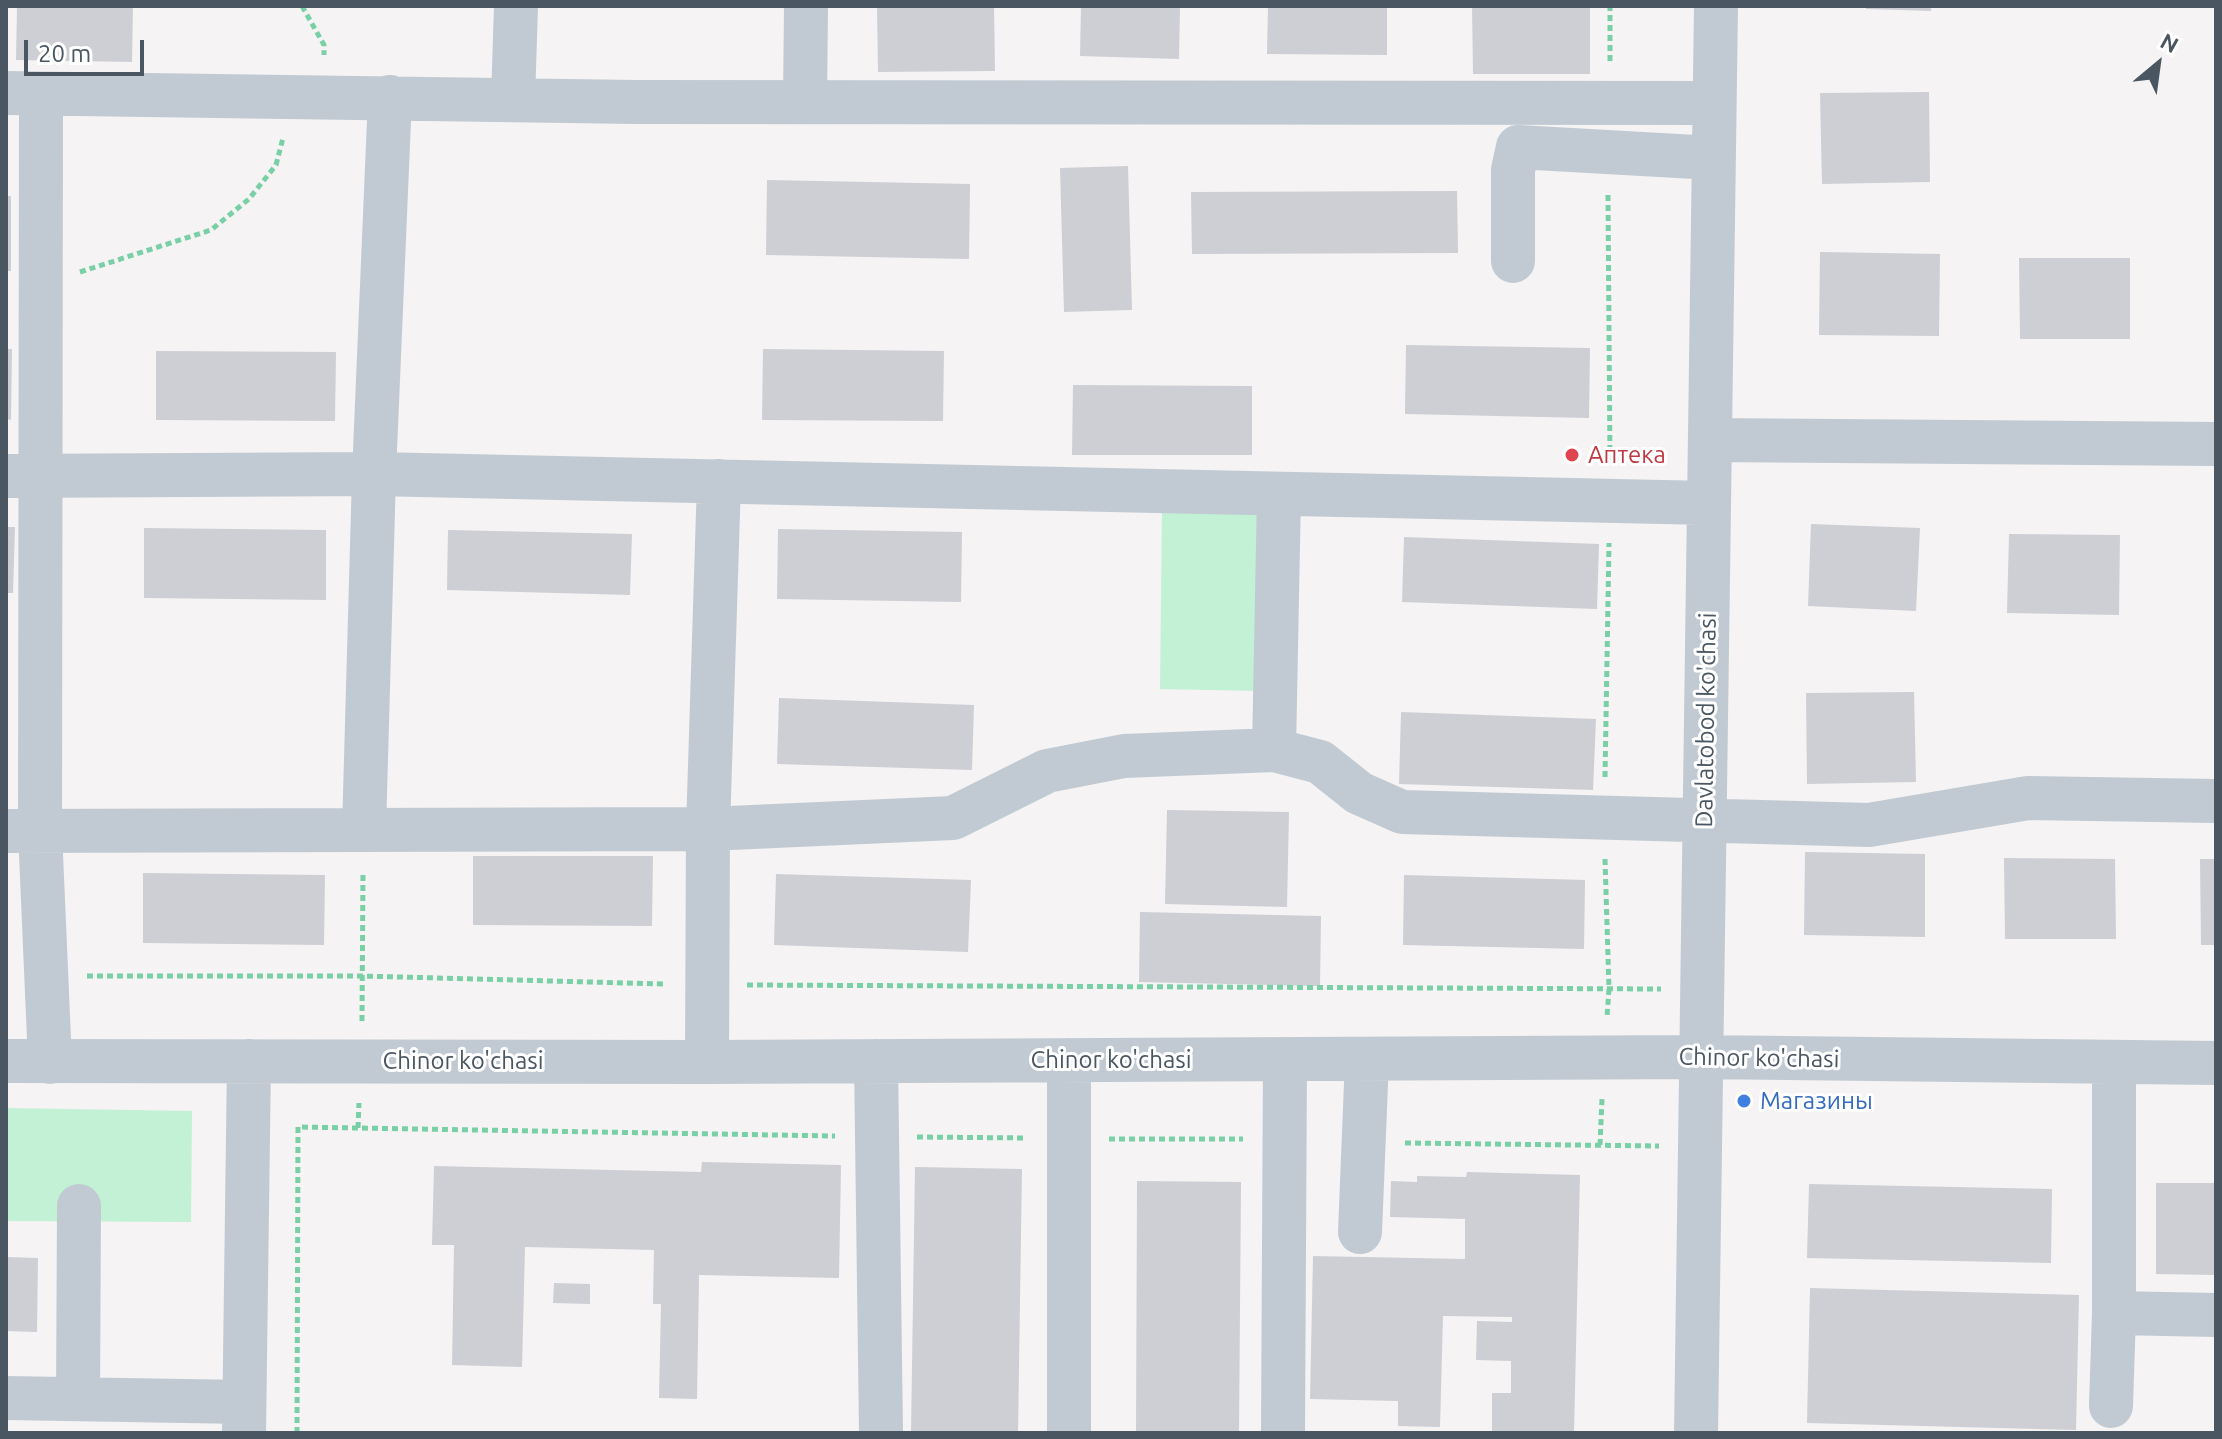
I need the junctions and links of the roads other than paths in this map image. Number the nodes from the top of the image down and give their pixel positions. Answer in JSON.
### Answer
{"nodes":[{"id":1,"x":516,"y":6,"type":"edge"},
{"id":2,"x":806,"y":6,"type":"edge"},
{"id":3,"x":1716,"y":6,"type":"edge"},
{"id":4,"x":23,"y":94,"type":"edge"},
{"id":5,"x":390,"y":97,"type":"junction"},
{"id":6,"x":513,"y":100,"type":"junction"},
{"id":7,"x":805,"y":102,"type":"junction"},
{"id":8,"x":1714,"y":103,"type":"junction"},
{"id":9,"x":1713,"y":158,"type":"junction"},
{"id":10,"x":1513,"y":261,"type":"dead end"},
{"id":11,"x":1710,"y":440,"type":"junction"},
{"id":12,"x":2216,"y":444,"type":"edge"},
{"id":13,"x":374,"y":474,"type":"junction"},
{"id":14,"x":24,"y":476,"type":"edge"},
{"id":15,"x":719,"y":481,"type":"junction"},
{"id":16,"x":1279,"y":494,"type":"junction"},
{"id":17,"x":1709,"y":503,"type":"junction"},
{"id":18,"x":1274,"y":750,"type":"junction"},
{"id":19,"x":2216,"y":801,"type":"edge"},
{"id":20,"x":1704,"y":822,"type":"junction"},
{"id":21,"x":708,"y":829,"type":"junction"},
{"id":22,"x":364,"y":830,"type":"junction"},
{"id":23,"x":23,"y":831,"type":"edge"},
{"id":24,"x":1701,"y":1057,"type":"junction"},
{"id":25,"x":1285,"y":1059,"type":"junction"},
{"id":26,"x":1367,"y":1059,"type":"junction"},
{"id":27,"x":1069,"y":1060,"type":"junction"},
{"id":28,"x":6,"y":1061,"type":"edge"},
{"id":29,"x":249,"y":1061,"type":"junction"},
{"id":30,"x":876,"y":1061,"type":"junction"},
{"id":31,"x":50,"y":1062,"type":"junction"},
{"id":32,"x":707,"y":1062,"type":"junction"},
{"id":33,"x":2114,"y":1062,"type":"junction"},
{"id":34,"x":2216,"y":1063,"type":"edge"},
{"id":35,"x":79,"y":1206,"type":"dead end"},
{"id":36,"x":1360,"y":1232,"type":"dead end"},
{"id":37,"x":2114,"y":1313,"type":"junction"},
{"id":38,"x":2216,"y":1315,"type":"edge"},
{"id":39,"x":6,"y":1398,"type":"edge"},
{"id":40,"x":78,"y":1399,"type":"junction"},
{"id":41,"x":2111,"y":1406,"type":"dead end"},
{"id":42,"x":244,"y":1418,"type":"edge"},
{"id":43,"x":881,"y":1433,"type":"edge"},
{"id":44,"x":1069,"y":1433,"type":"edge"},
{"id":45,"x":1283,"y":1433,"type":"edge"},
{"id":46,"x":1696,"y":1433,"type":"edge"}],
"edges":[{"from":1,"to":6,"type":"street"},
{"from":2,"to":7,"type":"street"},
{"from":3,"to":8,"type":"street","name":"Davlatobod ko'chasi"},
{"from":4,"to":5,"type":"street"},
{"from":4,"to":14,"type":"street"},
{"from":5,"to":6,"type":"street"},
{"from":5,"to":13,"type":"street"},
{"from":6,"to":7,"type":"street"},
{"from":7,"to":8,"type":"street"},
{"from":8,"to":9,"type":"street","name":"Davlatobod ko'chasi"},
{"from":9,"to":10,"type":"street"},
{"from":9,"to":11,"type":"street","name":"Davlatobod ko'chasi"},
{"from":11,"to":12,"type":"street"},
{"from":11,"to":17,"type":"street","name":"Davlatobod ko'chasi"},
{"from":13,"to":14,"type":"street"},
{"from":13,"to":15,"type":"street"},
{"from":13,"to":22,"type":"street"},
{"from":14,"to":23,"type":"street"},
{"from":15,"to":16,"type":"street"},
{"from":15,"to":21,"type":"street"},
{"from":16,"to":17,"type":"street"},
{"from":16,"to":18,"type":"street"},
{"from":17,"to":20,"type":"street","name":"Davlatobod ko'chasi"},
{"from":18,"to":20,"type":"street"},
{"from":18,"to":21,"type":"street"},
{"from":19,"to":20,"type":"street"},
{"from":20,"to":24,"type":"street","name":"Davlatobod ko'chasi"},
{"from":21,"to":22,"type":"street"},
{"from":21,"to":32,"type":"street"},
{"from":22,"to":23,"type":"street"},
{"from":23,"to":31,"type":"street"},
{"from":24,"to":26,"type":"street","name":"Chinor ko'chasi"},
{"from":24,"to":33,"type":"street","name":"Chinor ko'chasi"},
{"from":24,"to":46,"type":"street","name":"Davlatobod ko'chasi"},
{"from":25,"to":26,"type":"street","name":"Chinor ko'chasi"},
{"from":25,"to":27,"type":"street","name":"Chinor ko'chasi"},
{"from":25,"to":45,"type":"street"},
{"from":26,"to":36,"type":"street"},
{"from":27,"to":30,"type":"street","name":"Chinor ko'chasi"},
{"from":27,"to":44,"type":"street"},
{"from":28,"to":31,"type":"street","name":"Chinor ko'chasi"},
{"from":29,"to":31,"type":"street","name":"Chinor ko'chasi"},
{"from":29,"to":32,"type":"street","name":"Chinor ko'chasi"},
{"from":29,"to":42,"type":"street"},
{"from":30,"to":32,"type":"street","name":"Chinor ko'chasi"},
{"from":30,"to":43,"type":"street"},
{"from":33,"to":34,"type":"street","name":"Chinor ko'chasi"},
{"from":33,"to":37,"type":"street"},
{"from":35,"to":40,"type":"street"},
{"from":37,"to":38,"type":"street"},
{"from":37,"to":41,"type":"street"},
{"from":39,"to":40,"type":"street"},
{"from":40,"to":42,"type":"street"}]}
